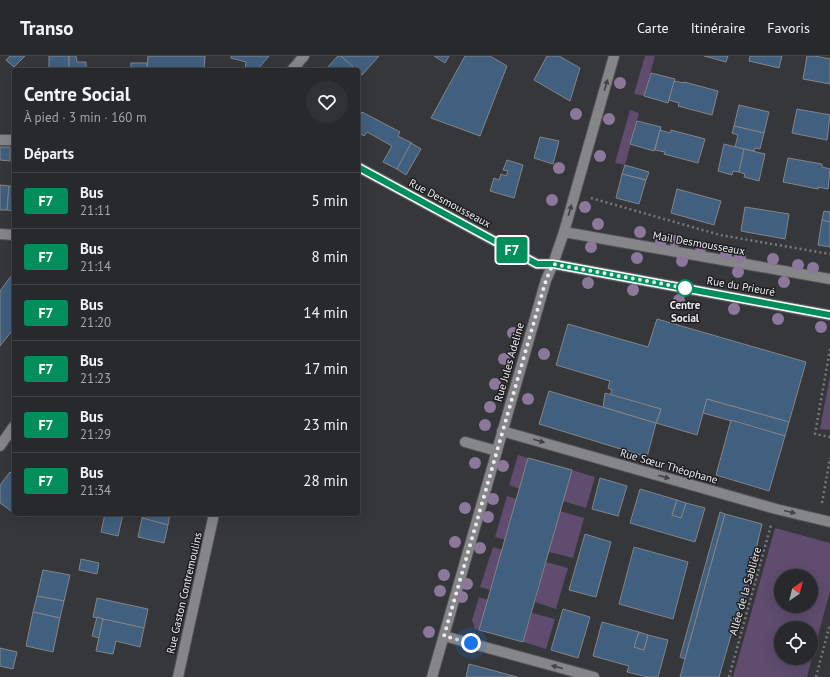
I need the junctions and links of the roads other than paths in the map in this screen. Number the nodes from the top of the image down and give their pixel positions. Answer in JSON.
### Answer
{"nodes":[{"id":1,"x":304,"y":56,"type":"edge"},
{"id":2,"x":614,"y":56,"type":"edge"},
{"id":3,"x":294,"y":68,"type":"edge"},
{"id":4,"x":0,"y":140,"type":"edge"},
{"id":5,"x":12,"y":140,"type":"edge"},
{"id":6,"x":360,"y":168,"type":"edge"},
{"id":7,"x":564,"y":232,"type":"junction"},
{"id":8,"x":0,"y":234,"type":"edge"},
{"id":9,"x":12,"y":235,"type":"edge"},
{"id":10,"x":553,"y":264,"type":"junction"},
{"id":11,"x":830,"y":279,"type":"edge"},
{"id":12,"x":830,"y":315,"type":"edge"},
{"id":13,"x":12,"y":429,"type":"edge"},
{"id":14,"x":502,"y":431,"type":"junction"},
{"id":15,"x":465,"y":442,"type":"dead end"},
{"id":16,"x":0,"y":446,"type":"edge"},
{"id":17,"x":497,"y":452,"type":"junction"},
{"id":18,"x":214,"y":516,"type":"edge"},
{"id":19,"x":830,"y":522,"type":"edge"},
{"id":20,"x":444,"y":636,"type":"junction"},
{"id":21,"x":178,"y":677,"type":"edge"},
{"id":22,"x":432,"y":677,"type":"edge"},
{"id":23,"x":594,"y":677,"type":"edge"}],
"edges":[{"from":1,"to":3,"type":"street"},
{"from":7,"to":2,"type":"street","name":"Rue Jules Adeline","one_way":true},
{"from":4,"to":5,"type":"street"},
{"from":6,"to":10,"type":"street","name":"Rue Desmousseaux"},
{"from":7,"to":10,"type":"street","name":"Rue Jules Adeline"},
{"from":7,"to":11,"type":"street","name":"Mail Desmousseaux"},
{"from":8,"to":9,"type":"street"},
{"from":10,"to":12,"type":"street","name":"Rue du Prieuré"},
{"from":10,"to":14,"type":"street","name":"Rue Jules Adeline"},
{"from":13,"to":16,"type":"street"},
{"from":14,"to":17,"type":"street","name":"Rue Jules Adeline"},
{"from":14,"to":19,"type":"street","name":"Rue Sœur Théophane","one_way":true},
{"from":15,"to":17,"type":"street"},
{"from":17,"to":20,"type":"street","name":"Rue Jules Adeline"},
{"from":18,"to":21,"type":"street","name":"Rue Gaston Contremoulins"},
{"from":20,"to":22,"type":"street","name":"Rue Jules Adeline"},
{"from":23,"to":20,"type":"street","one_way":true}]}
